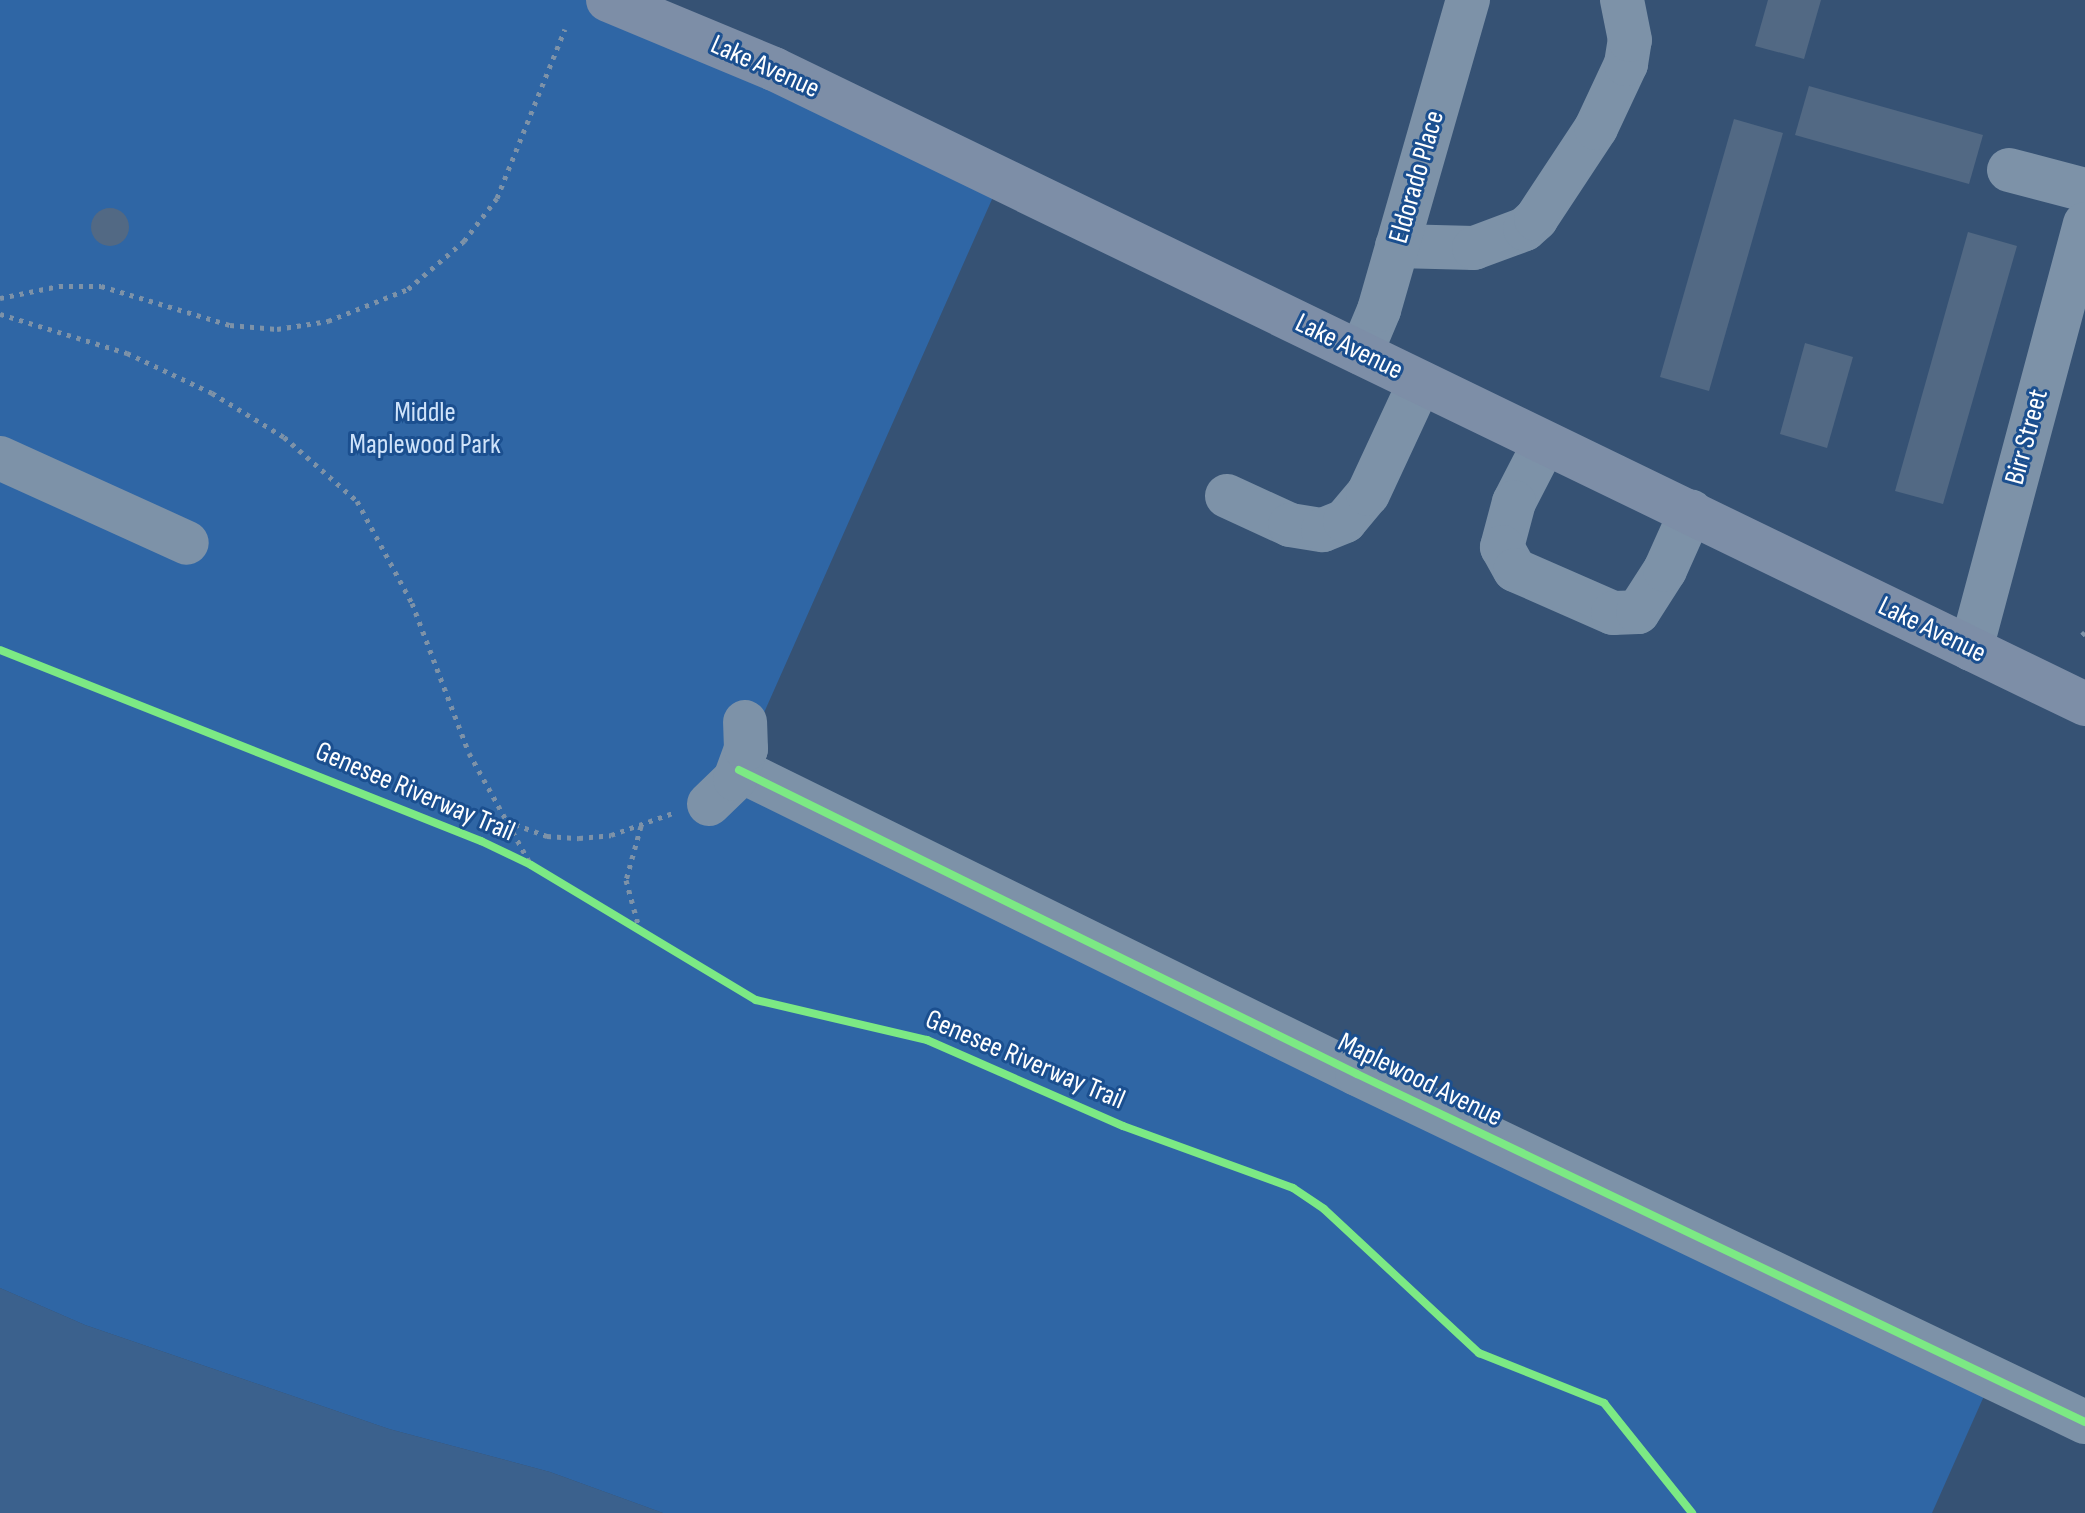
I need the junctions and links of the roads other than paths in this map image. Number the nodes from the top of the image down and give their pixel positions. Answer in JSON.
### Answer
{"nodes":[{"id":1,"x":608,"y":0,"type":"edge"},
{"id":2,"x":1468,"y":0,"type":"edge"},
{"id":3,"x":1622,"y":0,"type":"edge"},
{"id":4,"x":2009,"y":170,"type":"dead end"},
{"id":5,"x":2085,"y":190,"type":"edge"},
{"id":6,"x":2085,"y":224,"type":"edge"},
{"id":7,"x":1397,"y":246,"type":"junction"},
{"id":8,"x":2073,"y":313,"type":"edge"},
{"id":9,"x":1361,"y":353,"type":"junction"},
{"id":10,"x":1420,"y":382,"type":"junction"},
{"id":11,"x":1544,"y":444,"type":"junction"},
{"id":12,"x":0,"y":458,"type":"edge"},
{"id":13,"x":1227,"y":496,"type":"dead end"},
{"id":14,"x":1691,"y":512,"type":"junction"},
{"id":15,"x":187,"y":543,"type":"dead end"},
{"id":16,"x":1971,"y":649,"type":"junction"},
{"id":17,"x":2085,"y":704,"type":"edge"},
{"id":18,"x":745,"y":722,"type":"dead end"},
{"id":19,"x":739,"y":770,"type":"junction"},
{"id":20,"x":709,"y":804,"type":"road end"},
{"id":21,"x":2085,"y":1422,"type":"edge"}],
"edges":[{"from":1,"to":9,"type":"main road","name":"Lake Avenue"},
{"from":2,"to":7,"type":"street","name":"Eldorado Place"},
{"from":3,"to":7,"type":"street"},
{"from":4,"to":5,"type":"street"},
{"from":6,"to":8,"type":"street","name":"Birr Street"},
{"from":7,"to":9,"type":"street","name":"Eldorado Place"},
{"from":8,"to":16,"type":"street","name":"Birr Street"},
{"from":9,"to":10,"type":"main road","name":"Lake Avenue"},
{"from":10,"to":11,"type":"main road","name":"Lake Avenue"},
{"from":10,"to":13,"type":"street"},
{"from":11,"to":14,"type":"main road","name":"Lake Avenue"},
{"from":11,"to":14,"type":"street"},
{"from":12,"to":15,"type":"street"},
{"from":14,"to":16,"type":"main road","name":"Lake Avenue"},
{"from":16,"to":17,"type":"main road","name":"Lake Avenue"},
{"from":18,"to":19,"type":"street"},
{"from":19,"to":20,"type":"street"},
{"from":19,"to":21,"type":"street","name":"Maplewood Avenue"}]}
